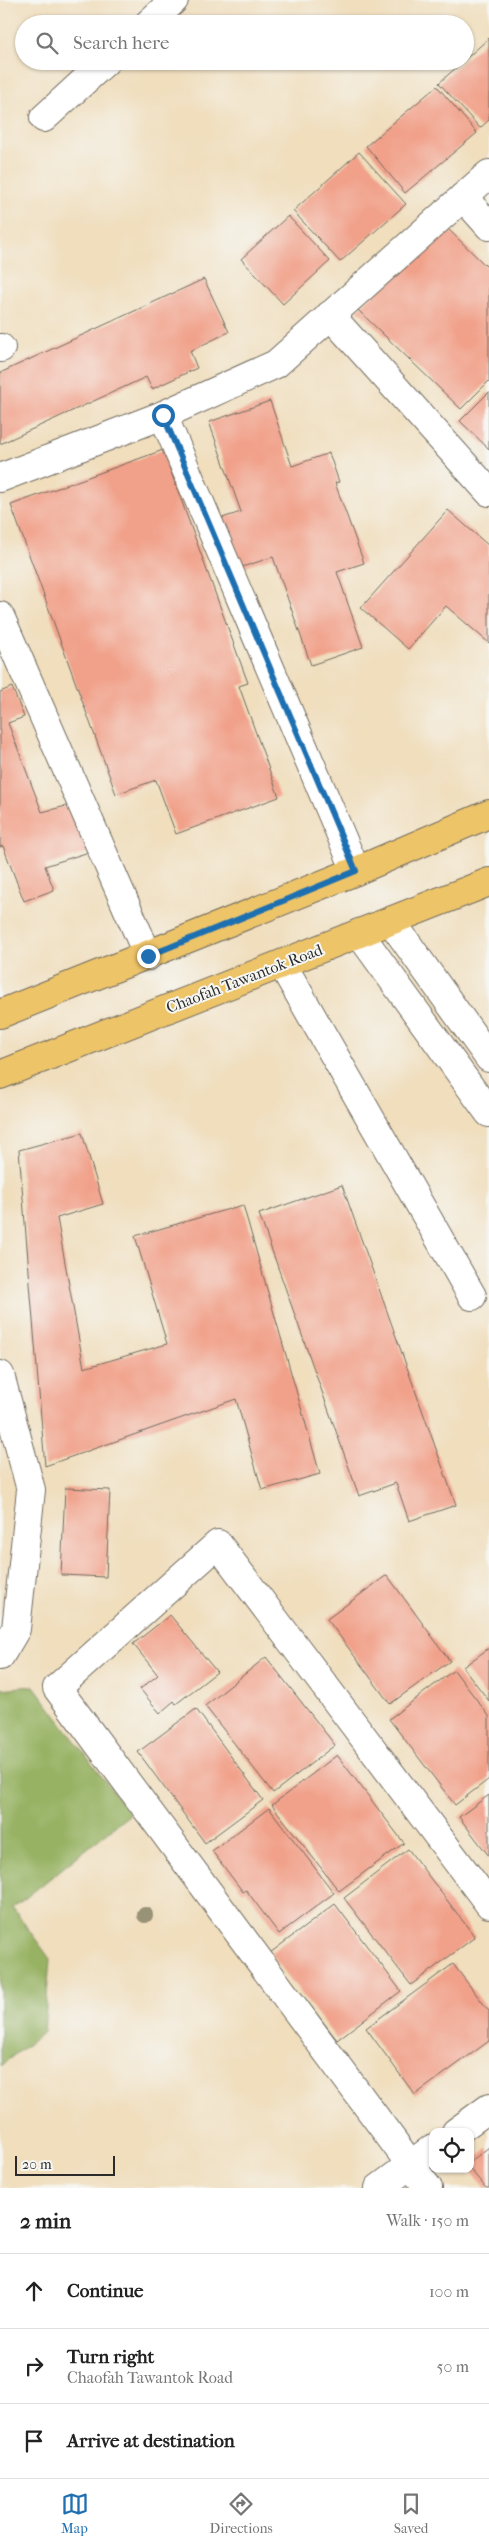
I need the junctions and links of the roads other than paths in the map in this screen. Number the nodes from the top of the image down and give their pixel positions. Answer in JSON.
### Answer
{"nodes":[{"id":1,"x":174,"y":0,"type":"edge"},
{"id":2,"x":158,"y":15,"type":"edge"},
{"id":3,"x":96,"y":70,"type":"edge"},
{"id":4,"x":44,"y":118,"type":"dead end"},
{"id":5,"x":489,"y":174,"type":"edge"},
{"id":6,"x":463,"y":197,"type":"junction"},
{"id":7,"x":489,"y":226,"type":"edge"},
{"id":8,"x":330,"y":315,"type":"junction"},
{"id":9,"x":163,"y":415,"type":"junction"},
{"id":10,"x":0,"y":478,"type":"edge"},
{"id":11,"x":489,"y":492,"type":"edge"},
{"id":12,"x":0,"y":616,"type":"edge"},
{"id":13,"x":489,"y":814,"type":"edge"},
{"id":14,"x":356,"y":871,"type":"junction"},
{"id":15,"x":489,"y":882,"type":"edge"},
{"id":16,"x":391,"y":921,"type":"junction"},
{"id":17,"x":359,"y":934,"type":"junction"},
{"id":18,"x":148,"y":956,"type":"junction"},
{"id":19,"x":282,"y":964,"type":"junction"},
{"id":20,"x":0,"y":1014,"type":"edge"},
{"id":21,"x":489,"y":1058,"type":"edge"},
{"id":22,"x":0,"y":1076,"type":"edge"},
{"id":23,"x":489,"y":1113,"type":"edge"},
{"id":24,"x":472,"y":1296,"type":"dead end"},
{"id":25,"x":0,"y":1375,"type":"edge"},
{"id":26,"x":0,"y":1656,"type":"edge"},
{"id":27,"x":489,"y":1904,"type":"edge"},
{"id":28,"x":489,"y":2108,"type":"edge"},
{"id":29,"x":462,"y":2128,"type":"edge"},
{"id":30,"x":429,"y":2151,"type":"edge"},
{"id":31,"x":410,"y":2164,"type":"junction"},
{"id":32,"x":379,"y":2188,"type":"edge"},
{"id":33,"x":428,"y":2188,"type":"edge"}],
"edges":[{"from":1,"to":2,"type":"street"},
{"from":3,"to":4,"type":"street"},
{"from":5,"to":6,"type":"street"},
{"from":6,"to":7,"type":"street"},
{"from":6,"to":8,"type":"street"},
{"from":8,"to":9,"type":"street"},
{"from":8,"to":11,"type":"street"},
{"from":9,"to":10,"type":"street"},
{"from":9,"to":14,"type":"street"},
{"from":12,"to":18,"type":"street"},
{"from":13,"to":14,"type":"main road"},
{"from":14,"to":18,"type":"main road"},
{"from":15,"to":16,"type":"main road","name":"Chaofah Tawantok Road"},
{"from":16,"to":17,"type":"main road","name":"Chaofah Tawantok Road"},
{"from":16,"to":21,"type":"street"},
{"from":17,"to":19,"type":"main road","name":"Chaofah Tawantok Road"},
{"from":17,"to":23,"type":"street"},
{"from":18,"to":20,"type":"main road"},
{"from":19,"to":22,"type":"main road","name":"Chaofah Tawantok Road"},
{"from":19,"to":24,"type":"street"},
{"from":25,"to":26,"type":"street"},
{"from":27,"to":31,"type":"street"},
{"from":28,"to":29,"type":"street"},
{"from":30,"to":31,"type":"street"},
{"from":31,"to":32,"type":"street"},
{"from":31,"to":33,"type":"street"}]}
